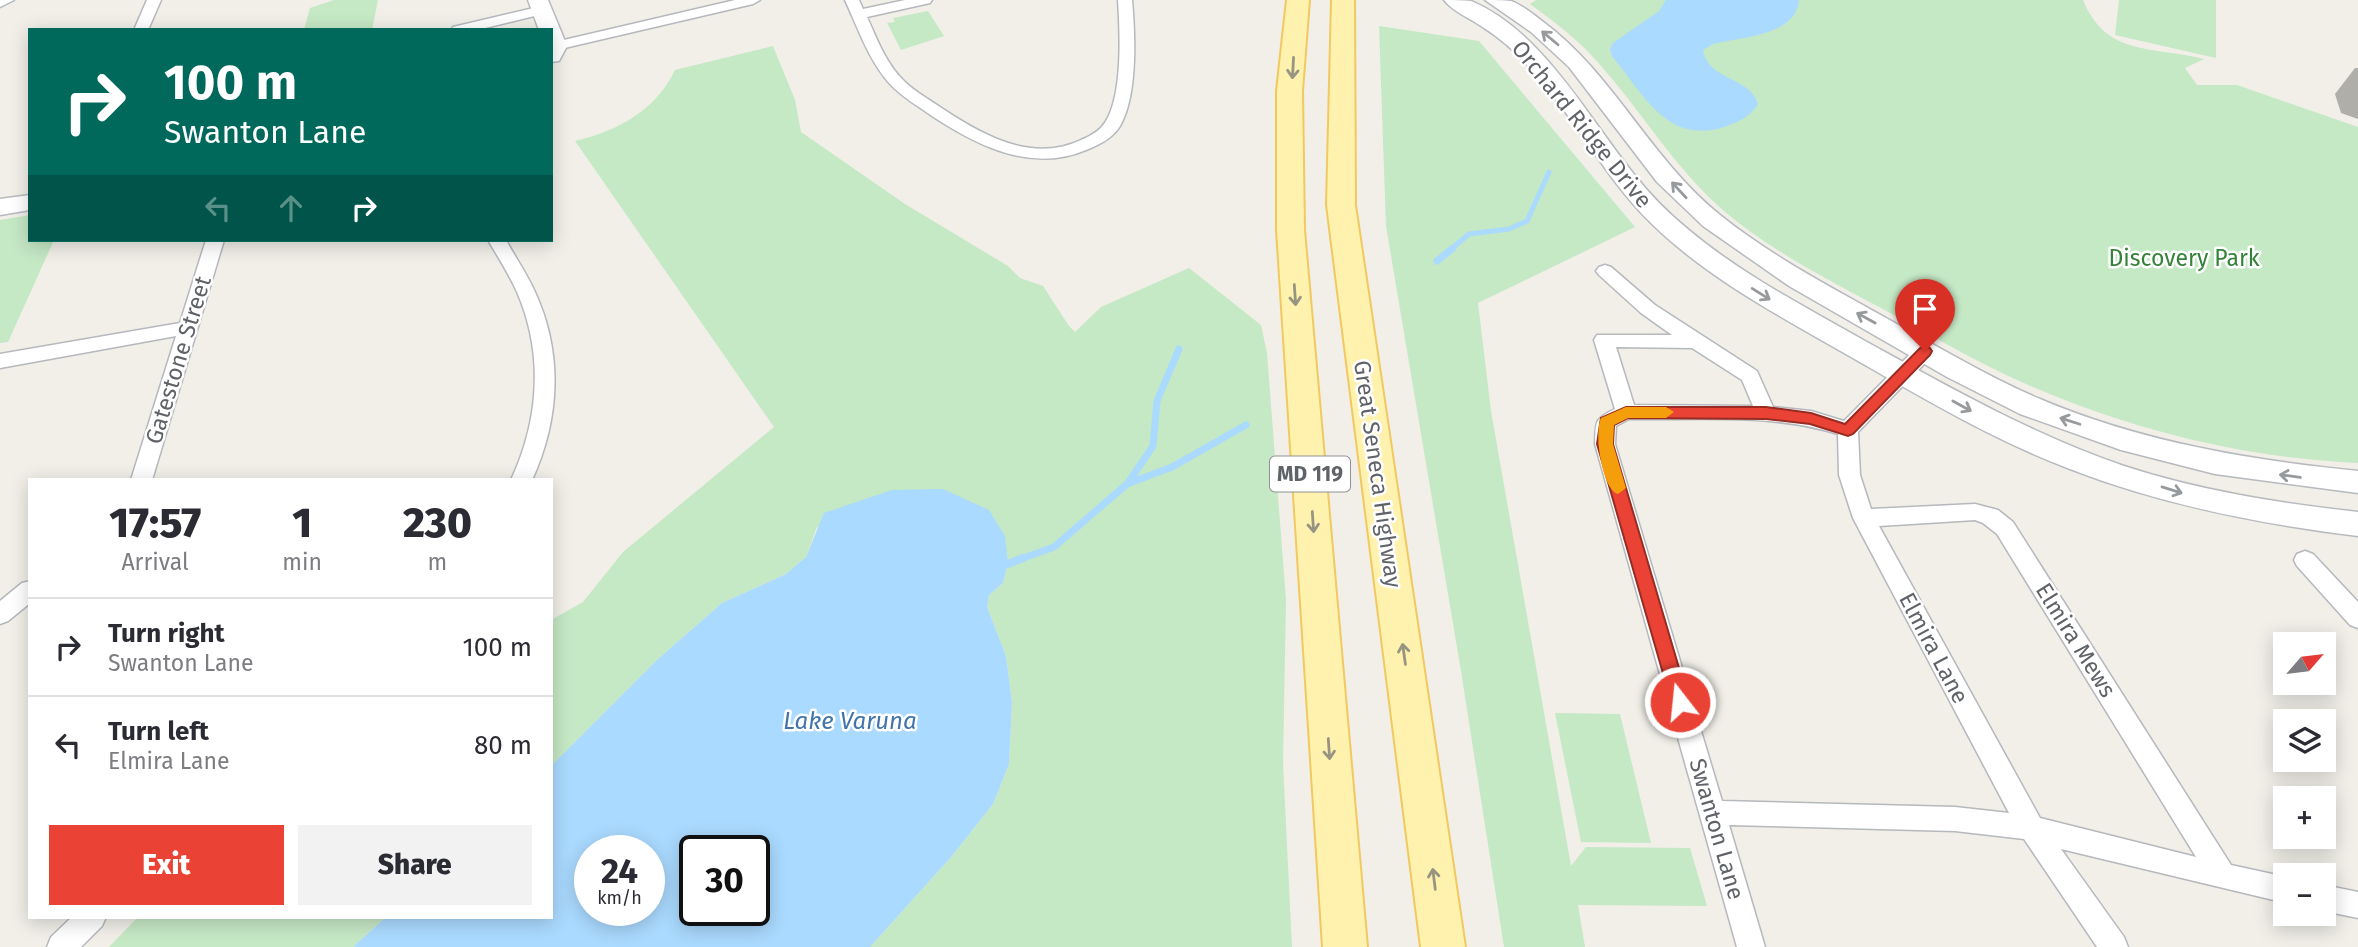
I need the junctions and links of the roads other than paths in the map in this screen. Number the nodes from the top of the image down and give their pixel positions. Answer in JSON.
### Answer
{"nodes":[{"id":1,"x":7,"y":0,"type":"edge"},
{"id":2,"x":154,"y":0,"type":"edge"},
{"id":3,"x":753,"y":0,"type":"edge"},
{"id":4,"x":925,"y":0,"type":"edge"},
{"id":5,"x":1125,"y":0,"type":"edge"},
{"id":6,"x":1298,"y":0,"type":"edge"},
{"id":7,"x":1343,"y":0,"type":"edge"},
{"id":8,"x":1355,"y":0,"type":"edge"},
{"id":9,"x":1454,"y":0,"type":"edge"},
{"id":10,"x":1495,"y":0,"type":"edge"},
{"id":11,"x":0,"y":3,"type":"edge"},
{"id":12,"x":540,"y":5,"type":"edge"},
{"id":13,"x":856,"y":7,"type":"edge"},
{"id":14,"x":142,"y":28,"type":"edge"},
{"id":15,"x":464,"y":28,"type":"edge"},
{"id":16,"x":547,"y":28,"type":"edge"},
{"id":17,"x":553,"y":42,"type":"edge"},
{"id":18,"x":1341,"y":46,"type":"junction"},
{"id":19,"x":28,"y":202,"type":"edge"},
{"id":20,"x":0,"y":207,"type":"edge"},
{"id":21,"x":214,"y":242,"type":"edge"},
{"id":22,"x":498,"y":242,"type":"edge"},
{"id":23,"x":1605,"y":271,"type":"dead end"},
{"id":24,"x":186,"y":328,"type":"junction"},
{"id":25,"x":1696,"y":342,"type":"junction"},
{"id":26,"x":1925,"y":351,"type":"junction"},
{"id":27,"x":0,"y":361,"type":"edge"},
{"id":28,"x":1902,"y":373,"type":"junction"},
{"id":29,"x":1626,"y":412,"type":"junction"},
{"id":30,"x":1766,"y":413,"type":"junction"},
{"id":31,"x":1848,"y":430,"type":"junction"},
{"id":32,"x":142,"y":478,"type":"edge"},
{"id":33,"x":522,"y":478,"type":"edge"},
{"id":34,"x":2358,"y":482,"type":"edge"},
{"id":35,"x":1864,"y":518,"type":"junction"},
{"id":36,"x":2358,"y":524,"type":"edge"},
{"id":37,"x":2305,"y":560,"type":"dead end"},
{"id":38,"x":28,"y":592,"type":"edge"},
{"id":39,"x":0,"y":614,"type":"edge"},
{"id":40,"x":2358,"y":618,"type":"edge"},
{"id":41,"x":1712,"y":813,"type":"junction"},
{"id":42,"x":2031,"y":828,"type":"junction"},
{"id":43,"x":2224,"y":877,"type":"junction"},
{"id":44,"x":2273,"y":887,"type":"edge"},
{"id":45,"x":2336,"y":900,"type":"edge"},
{"id":46,"x":2358,"y":905,"type":"edge"},
{"id":47,"x":90,"y":919,"type":"edge"},
{"id":48,"x":61,"y":947,"type":"edge"},
{"id":49,"x":1345,"y":947,"type":"edge"},
{"id":50,"x":1443,"y":947,"type":"edge"},
{"id":51,"x":1751,"y":947,"type":"edge"},
{"id":52,"x":2114,"y":947,"type":"edge"}],
"edges":[{"from":1,"to":11,"type":"street"},
{"from":2,"to":14,"type":"street"},
{"from":3,"to":17,"type":"street"},
{"from":4,"to":13,"type":"street"},
{"from":5,"to":13,"type":"street"},
{"from":6,"to":49,"type":"main road","number":"MD 119","one_way":true},
{"from":7,"to":18,"type":"main road","name":"Great Seneca Highway","number":"MD 119"},
{"from":8,"to":18,"type":"main road"},
{"from":9,"to":28,"type":"street","name":"Orchard Ridge Drive","one_way":true},
{"from":26,"to":10,"type":"street","name":"Orchard Ridge Drive","one_way":true},
{"from":12,"to":15,"type":"street"},
{"from":12,"to":16,"type":"street"},
{"from":50,"to":18,"type":"main road","name":"Great Seneca Highway","number":"MD 119","one_way":true},
{"from":19,"to":20,"type":"street"},
{"from":21,"to":24,"type":"street","name":"Gatestone Street"},
{"from":22,"to":33,"type":"street"},
{"from":23,"to":25,"type":"street"},
{"from":24,"to":27,"type":"street"},
{"from":24,"to":32,"type":"street","name":"Gatestone Street"},
{"from":25,"to":29,"type":"street"},
{"from":25,"to":30,"type":"street"},
{"from":26,"to":28,"type":"street"},
{"from":34,"to":26,"type":"street","name":"Orchard Ridge Drive","one_way":true},
{"from":28,"to":31,"type":"street"},
{"from":28,"to":36,"type":"street","name":"Orchard Ridge Drive","one_way":true},
{"from":29,"to":30,"type":"street"},
{"from":29,"to":41,"type":"street","name":"Swanton Lane"},
{"from":30,"to":31,"type":"street"},
{"from":31,"to":35,"type":"street","name":"Elmira Lane"},
{"from":35,"to":42,"type":"street","name":"Elmira Lane"},
{"from":35,"to":43,"type":"street","name":"Elmira Mews"},
{"from":37,"to":40,"type":"street"},
{"from":38,"to":39,"type":"street"},
{"from":41,"to":42,"type":"street"},
{"from":41,"to":51,"type":"street","name":"Swanton Lane"},
{"from":42,"to":43,"type":"street"},
{"from":42,"to":52,"type":"street","name":"Elmira Lane"},
{"from":43,"to":44,"type":"street"},
{"from":45,"to":46,"type":"street"},
{"from":47,"to":48,"type":"street"}]}
